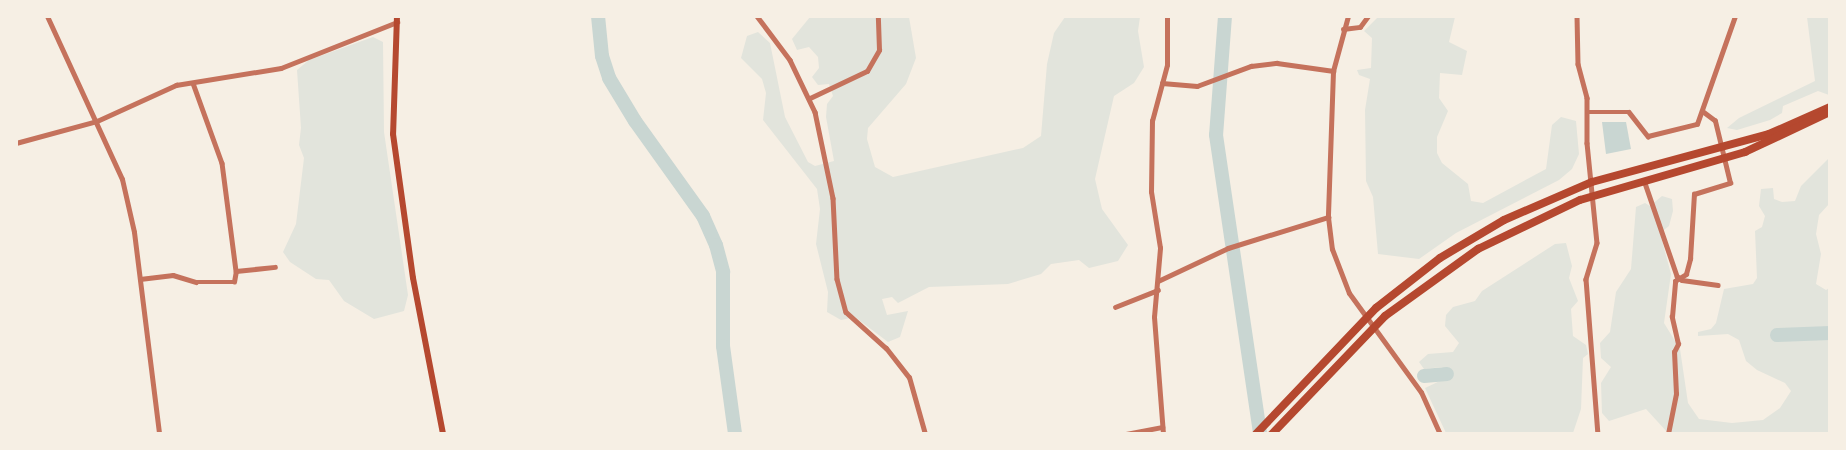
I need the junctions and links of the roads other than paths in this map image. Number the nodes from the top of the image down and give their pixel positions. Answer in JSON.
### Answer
{"nodes":[{"id":1,"x":48,"y":16,"type":"edge"},
{"id":2,"x":757,"y":16,"type":"edge"},
{"id":3,"x":878,"y":16,"type":"edge"},
{"id":4,"x":1167,"y":16,"type":"edge"},
{"id":5,"x":1348,"y":16,"type":"edge"},
{"id":6,"x":1368,"y":16,"type":"edge"},
{"id":7,"x":1577,"y":16,"type":"edge"},
{"id":8,"x":1735,"y":16,"type":"edge"},
{"id":9,"x":397,"y":19,"type":"edge"},
{"id":10,"x":1343,"y":29,"type":"junction"},
{"id":11,"x":1333,"y":71,"type":"junction"},
{"id":12,"x":193,"y":83,"type":"junction"},
{"id":13,"x":1162,"y":83,"type":"junction"},
{"id":14,"x":810,"y":98,"type":"junction"},
{"id":15,"x":1830,"y":107,"type":"edge"},
{"id":16,"x":1587,"y":112,"type":"junction"},
{"id":17,"x":1703,"y":112,"type":"junction"},
{"id":18,"x":1830,"y":112,"type":"edge"},
{"id":19,"x":97,"y":121,"type":"junction"},
{"id":20,"x":16,"y":143,"type":"edge"},
{"id":21,"x":1644,"y":180,"type":"junction"},
{"id":22,"x":1592,"y":182,"type":"junction"},
{"id":23,"x":1593,"y":195,"type":"junction"},
{"id":24,"x":1329,"y":217,"type":"junction"},
{"id":25,"x":274,"y":267,"type":"dead end"},
{"id":26,"x":236,"y":271,"type":"junction"},
{"id":27,"x":1677,"y":276,"type":"junction"},
{"id":28,"x":140,"y":279,"type":"junction"},
{"id":29,"x":1158,"y":281,"type":"junction"},
{"id":30,"x":1718,"y":285,"type":"dead end"},
{"id":31,"x":1158,"y":290,"type":"junction"},
{"id":32,"x":1115,"y":307,"type":"dead end"},
{"id":33,"x":1365,"y":317,"type":"junction"},
{"id":34,"x":1372,"y":328,"type":"junction"},
{"id":35,"x":886,"y":348,"type":"joint"},
{"id":36,"x":1162,"y":430,"type":"edge"},
{"id":37,"x":1272,"y":433,"type":"edge"},
{"id":38,"x":159,"y":434,"type":"edge"},
{"id":39,"x":443,"y":434,"type":"edge"},
{"id":40,"x":925,"y":434,"type":"edge"},
{"id":41,"x":1126,"y":434,"type":"edge"},
{"id":42,"x":1256,"y":434,"type":"edge"},
{"id":43,"x":1440,"y":434,"type":"edge"},
{"id":44,"x":1598,"y":434,"type":"edge"},
{"id":45,"x":1668,"y":434,"type":"edge"}],
"edges":[{"from":1,"to":19,"type":"street"},
{"from":2,"to":14,"type":"street"},
{"from":3,"to":14,"type":"street"},
{"from":4,"to":13,"type":"street"},
{"from":5,"to":10,"type":"street"},
{"from":6,"to":10,"type":"street"},
{"from":7,"to":16,"type":"street"},
{"from":8,"to":17,"type":"street"},
{"from":9,"to":12,"type":"street"},
{"from":9,"to":39,"type":"main road"},
{"from":10,"to":11,"type":"street"},
{"from":11,"to":13,"type":"street"},
{"from":11,"to":24,"type":"street"},
{"from":12,"to":19,"type":"street"},
{"from":12,"to":26,"type":"street"},
{"from":13,"to":29,"type":"street"},
{"from":14,"to":35,"type":"street"},
{"from":15,"to":22,"type":"highway"},
{"from":16,"to":17,"type":"street"},
{"from":16,"to":22,"type":"street"},
{"from":17,"to":27,"type":"street"},
{"from":18,"to":21,"type":"highway"},
{"from":19,"to":20,"type":"street"},
{"from":19,"to":28,"type":"street"},
{"from":21,"to":23,"type":"highway"},
{"from":21,"to":27,"type":"street"},
{"from":22,"to":23,"type":"street"},
{"from":22,"to":33,"type":"highway"},
{"from":23,"to":34,"type":"highway"},
{"from":23,"to":44,"type":"street"},
{"from":24,"to":29,"type":"street"},
{"from":24,"to":33,"type":"street"},
{"from":25,"to":26,"type":"street"},
{"from":26,"to":28,"type":"street"},
{"from":27,"to":30,"type":"street"},
{"from":27,"to":45,"type":"street"},
{"from":28,"to":38,"type":"street"},
{"from":29,"to":31,"type":"street"},
{"from":31,"to":32,"type":"street"},
{"from":31,"to":36,"type":"street"},
{"from":33,"to":34,"type":"street"},
{"from":33,"to":42,"type":"highway"},
{"from":34,"to":37,"type":"highway"},
{"from":34,"to":43,"type":"street"},
{"from":35,"to":40,"type":"street"},
{"from":36,"to":41,"type":"street"}]}
